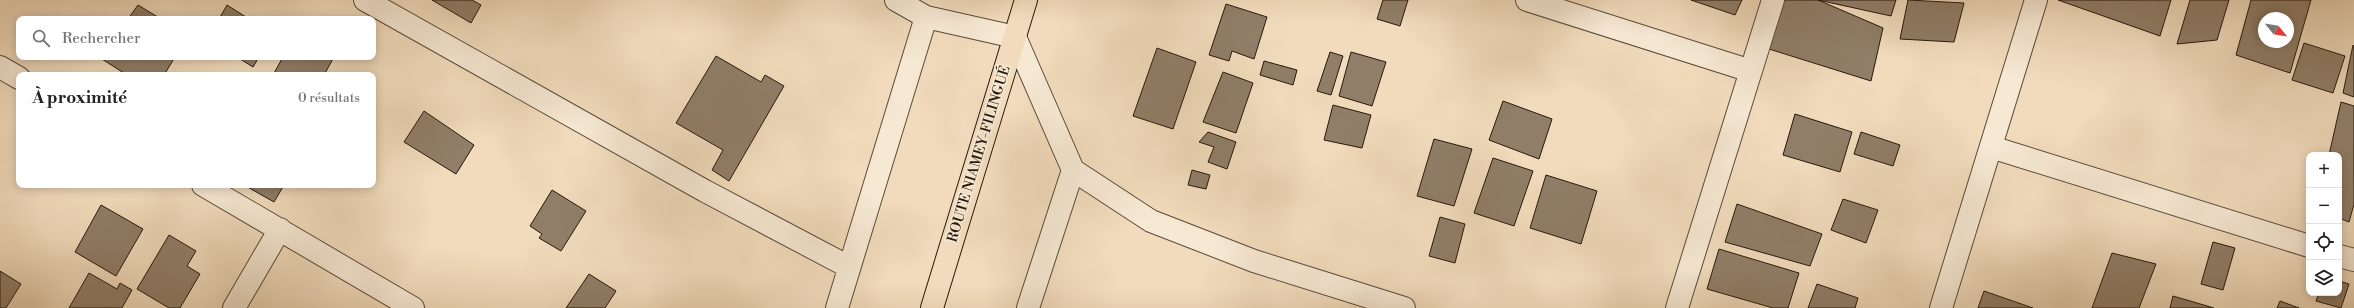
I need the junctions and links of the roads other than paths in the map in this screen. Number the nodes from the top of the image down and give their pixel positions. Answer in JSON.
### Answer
{"nodes":[{"id":1,"x":365,"y":0,"type":"edge"},
{"id":2,"x":896,"y":0,"type":"edge"},
{"id":3,"x":1026,"y":0,"type":"edge"},
{"id":4,"x":1527,"y":0,"type":"edge"},
{"id":5,"x":1773,"y":0,"type":"edge"},
{"id":6,"x":2036,"y":0,"type":"edge"},
{"id":7,"x":926,"y":17,"type":"junction"},
{"id":8,"x":1015,"y":36,"type":"junction"},
{"id":9,"x":0,"y":67,"type":"edge"},
{"id":10,"x":1751,"y":71,"type":"junction"},
{"id":11,"x":16,"y":76,"type":"edge"},
{"id":12,"x":1991,"y":147,"type":"junction"},
{"id":13,"x":1073,"y":170,"type":"junction"},
{"id":14,"x":208,"y":188,"type":"edge"},
{"id":15,"x":280,"y":229,"type":"junction"},
{"id":16,"x":2306,"y":245,"type":"edge"},
{"id":17,"x":2342,"y":257,"type":"edge"},
{"id":18,"x":2354,"y":260,"type":"edge"},
{"id":19,"x":849,"y":267,"type":"junction"},
{"id":20,"x":234,"y":308,"type":"edge"},
{"id":21,"x":413,"y":308,"type":"edge"},
{"id":22,"x":837,"y":308,"type":"edge"},
{"id":23,"x":932,"y":308,"type":"edge"},
{"id":24,"x":1028,"y":308,"type":"edge"},
{"id":25,"x":1404,"y":308,"type":"edge"},
{"id":26,"x":1677,"y":308,"type":"edge"},
{"id":27,"x":1941,"y":308,"type":"edge"}],
"edges":[{"from":1,"to":19,"type":"street"},
{"from":2,"to":7,"type":"street"},
{"from":3,"to":8,"type":"main road","name":"ROUTE NIAMEY-FILINGUÉ"},
{"from":4,"to":10,"type":"street"},
{"from":5,"to":10,"type":"street"},
{"from":6,"to":12,"type":"street"},
{"from":7,"to":8,"type":"street"},
{"from":7,"to":19,"type":"street"},
{"from":8,"to":13,"type":"street"},
{"from":8,"to":23,"type":"main road","name":"ROUTE NIAMEY-FILINGUÉ"},
{"from":9,"to":11,"type":"street"},
{"from":10,"to":26,"type":"street"},
{"from":12,"to":16,"type":"street"},
{"from":12,"to":27,"type":"street"},
{"from":13,"to":24,"type":"street"},
{"from":13,"to":25,"type":"street"},
{"from":14,"to":15,"type":"street"},
{"from":15,"to":20,"type":"street"},
{"from":15,"to":21,"type":"street"},
{"from":17,"to":18,"type":"street"},
{"from":19,"to":22,"type":"street"}]}
